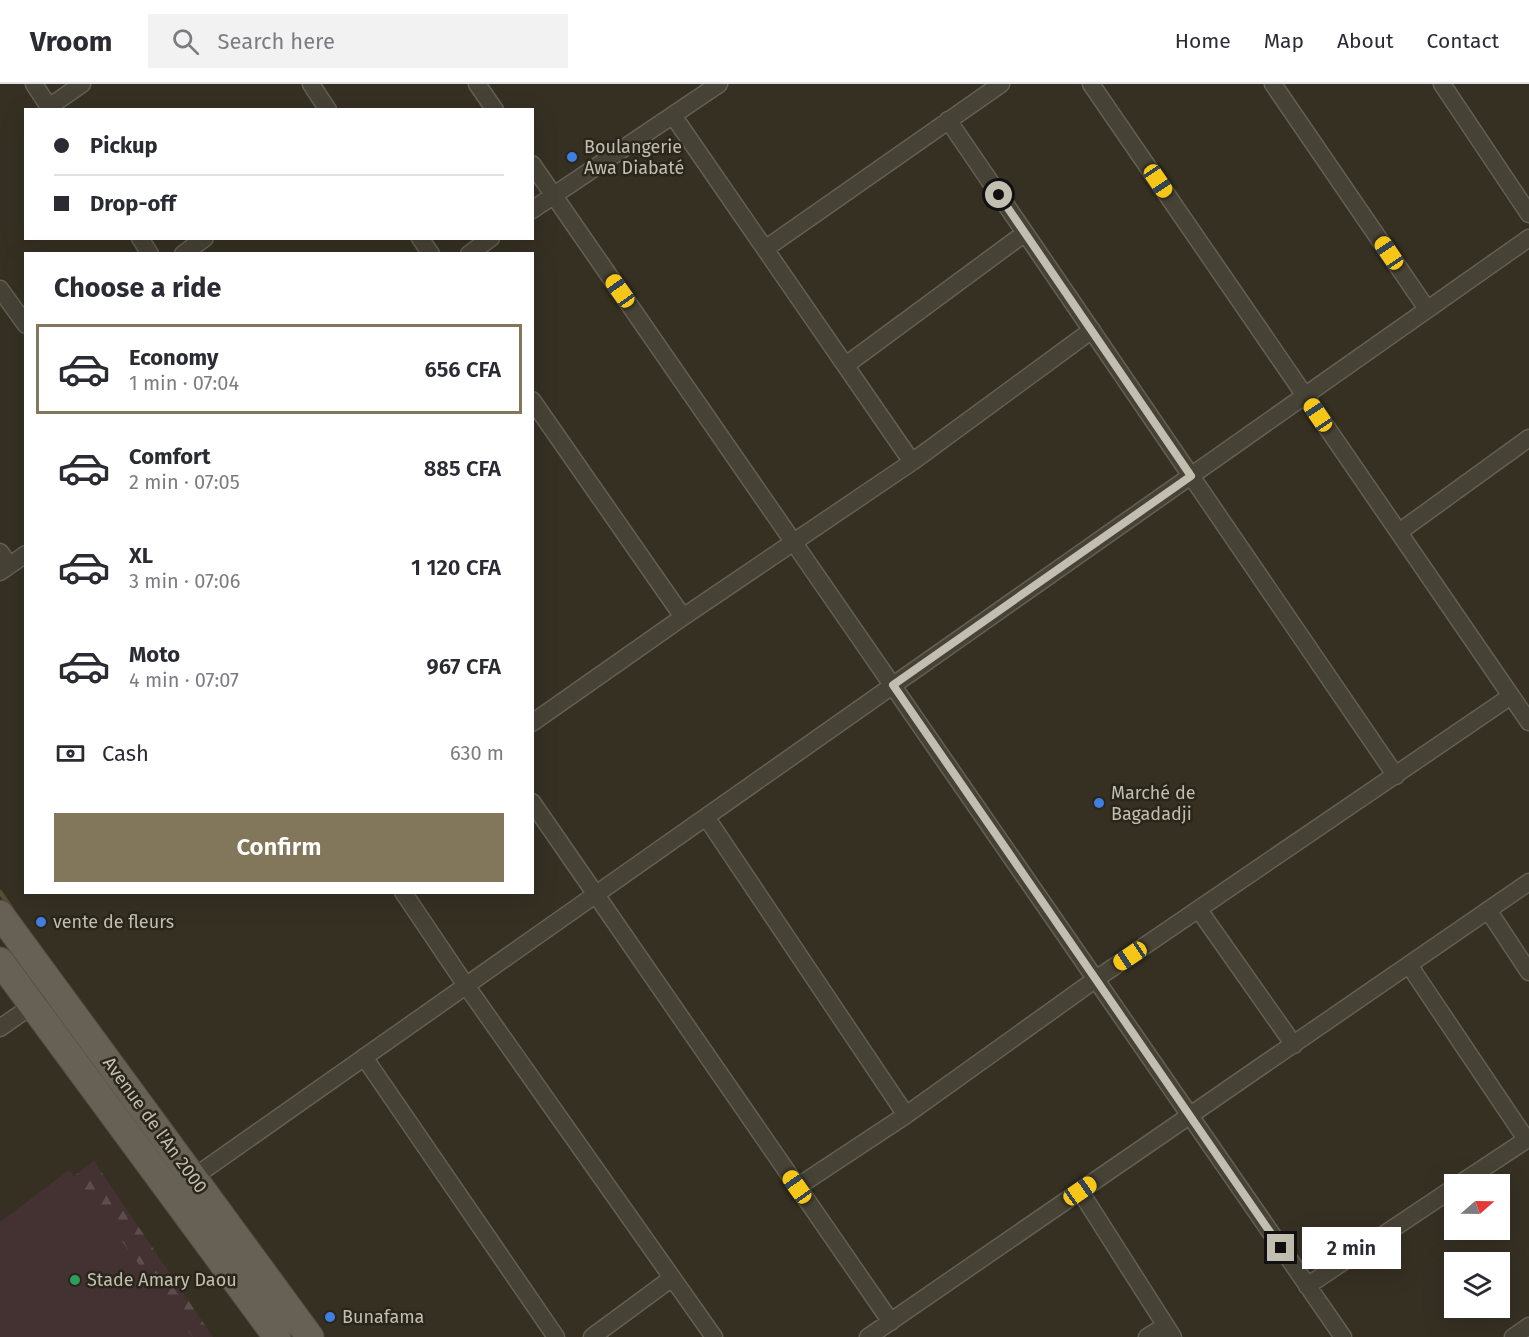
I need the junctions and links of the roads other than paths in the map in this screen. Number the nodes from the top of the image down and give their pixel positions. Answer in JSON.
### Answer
{"nodes":[{"id":1,"x":34,"y":84,"type":"edge"},
{"id":2,"x":82,"y":84,"type":"edge"},
{"id":3,"x":311,"y":84,"type":"edge"},
{"id":4,"x":477,"y":84,"type":"edge"},
{"id":5,"x":719,"y":84,"type":"edge"},
{"id":6,"x":1001,"y":84,"type":"edge"},
{"id":7,"x":1091,"y":84,"type":"edge"},
{"id":8,"x":1273,"y":84,"type":"edge"},
{"id":9,"x":1449,"y":86,"type":"edge"},
{"id":10,"x":50,"y":108,"type":"edge"},
{"id":11,"x":327,"y":108,"type":"edge"},
{"id":12,"x":494,"y":108,"type":"edge"},
{"id":13,"x":674,"y":117,"type":"junction"},
{"id":14,"x":948,"y":120,"type":"junction"},
{"id":15,"x":534,"y":167,"type":"edge"},
{"id":16,"x":554,"y":195,"type":"junction"},
{"id":17,"x":534,"y":209,"type":"edge"},
{"id":18,"x":1529,"y":214,"type":"edge"},
{"id":19,"x":1025,"y":233,"type":"junction"},
{"id":20,"x":1529,"y":238,"type":"edge"},
{"id":21,"x":202,"y":240,"type":"edge"},
{"id":22,"x":488,"y":240,"type":"edge"},
{"id":23,"x":765,"y":249,"type":"junction"},
{"id":24,"x":186,"y":252,"type":"edge"},
{"id":25,"x":472,"y":252,"type":"edge"},
{"id":26,"x":0,"y":289,"type":"edge"},
{"id":27,"x":1427,"y":309,"type":"junction"},
{"id":28,"x":24,"y":322,"type":"edge"},
{"id":29,"x":1092,"y":330,"type":"junction"},
{"id":30,"x":846,"y":365,"type":"junction"},
{"id":31,"x":1305,"y":395,"type":"junction"},
{"id":32,"x":534,"y":404,"type":"edge"},
{"id":33,"x":1528,"y":441,"type":"edge"},
{"id":34,"x":912,"y":462,"type":"junction"},
{"id":35,"x":1191,"y":476,"type":"junction"},
{"id":36,"x":1399,"y":532,"type":"junction"},
{"id":37,"x":793,"y":541,"type":"junction"},
{"id":38,"x":24,"y":555,"type":"edge"},
{"id":39,"x":3,"y":563,"type":"edge"},
{"id":40,"x":683,"y":617,"type":"junction"},
{"id":41,"x":893,"y":685,"type":"junction"},
{"id":42,"x":1511,"y":696,"type":"junction"},
{"id":43,"x":534,"y":722,"type":"edge"},
{"id":44,"x":1529,"y":722,"type":"edge"},
{"id":45,"x":1396,"y":776,"type":"junction"},
{"id":46,"x":534,"y":805,"type":"edge"},
{"id":47,"x":706,"y":817,"type":"junction"},
{"id":48,"x":1529,"y":882,"type":"edge"},
{"id":49,"x":404,"y":894,"type":"edge"},
{"id":50,"x":595,"y":895,"type":"junction"},
{"id":51,"x":1199,"y":910,"type":"junction"},
{"id":52,"x":1488,"y":910,"type":"junction"},
{"id":53,"x":0,"y":914,"type":"edge"},
{"id":54,"x":0,"y":961,"type":"edge"},
{"id":55,"x":1409,"y":965,"type":"junction"},
{"id":56,"x":1529,"y":972,"type":"edge"},
{"id":57,"x":1095,"y":979,"type":"junction"},
{"id":58,"x":465,"y":984,"type":"junction"},
{"id":59,"x":56,"y":990,"type":"junction"},
{"id":60,"x":33,"y":1005,"type":"junction"},
{"id":61,"x":0,"y":1028,"type":"edge"},
{"id":62,"x":1294,"y":1045,"type":"junction"},
{"id":63,"x":364,"y":1057,"type":"junction"},
{"id":64,"x":906,"y":1115,"type":"junction"},
{"id":65,"x":1190,"y":1115,"type":"junction"},
{"id":66,"x":1528,"y":1139,"type":"edge"},
{"id":67,"x":1475,"y":1174,"type":"edge"},
{"id":68,"x":194,"y":1177,"type":"junction"},
{"id":69,"x":797,"y":1187,"type":"junction"},
{"id":70,"x":1080,"y":1191,"type":"junction"},
{"id":71,"x":1444,"y":1195,"type":"edge"},
{"id":72,"x":672,"y":1278,"type":"junction"},
{"id":73,"x":1307,"y":1286,"type":"junction"},
{"id":74,"x":891,"y":1322,"type":"junction"},
{"id":75,"x":1529,"y":1326,"type":"edge"},
{"id":76,"x":1169,"y":1331,"type":"edge"},
{"id":77,"x":278,"y":1337,"type":"edge"},
{"id":78,"x":310,"y":1337,"type":"edge"},
{"id":79,"x":556,"y":1337,"type":"edge"},
{"id":80,"x":592,"y":1337,"type":"edge"},
{"id":81,"x":714,"y":1337,"type":"edge"},
{"id":82,"x":868,"y":1337,"type":"edge"},
{"id":83,"x":1148,"y":1337,"type":"edge"},
{"id":84,"x":1343,"y":1337,"type":"edge"},
{"id":85,"x":1513,"y":1337,"type":"edge"}],
"edges":[{"from":1,"to":10,"type":"street"},
{"from":2,"to":10,"type":"street"},
{"from":3,"to":11,"type":"street"},
{"from":4,"to":12,"type":"street"},
{"from":5,"to":13,"type":"street"},
{"from":6,"to":14,"type":"street"},
{"from":7,"to":31,"type":"street"},
{"from":8,"to":27,"type":"street"},
{"from":9,"to":18,"type":"street"},
{"from":13,"to":16,"type":"street"},
{"from":13,"to":23,"type":"street"},
{"from":14,"to":19,"type":"street"},
{"from":14,"to":23,"type":"street"},
{"from":15,"to":16,"type":"street"},
{"from":16,"to":17,"type":"street"},
{"from":16,"to":37,"type":"street"},
{"from":19,"to":29,"type":"street"},
{"from":19,"to":30,"type":"street"},
{"from":20,"to":27,"type":"street"},
{"from":21,"to":24,"type":"street"},
{"from":22,"to":25,"type":"street"},
{"from":23,"to":30,"type":"street"},
{"from":26,"to":28,"type":"street"},
{"from":27,"to":31,"type":"street"},
{"from":29,"to":34,"type":"street"},
{"from":29,"to":35,"type":"street"},
{"from":30,"to":34,"type":"street"},
{"from":31,"to":35,"type":"street"},
{"from":31,"to":36,"type":"street"},
{"from":32,"to":40,"type":"street"},
{"from":33,"to":36,"type":"street"},
{"from":34,"to":37,"type":"street"},
{"from":35,"to":41,"type":"street"},
{"from":35,"to":45,"type":"street"},
{"from":36,"to":42,"type":"street"},
{"from":37,"to":40,"type":"street"},
{"from":37,"to":41,"type":"street"},
{"from":38,"to":39,"type":"street"},
{"from":40,"to":43,"type":"street"},
{"from":41,"to":47,"type":"street"},
{"from":41,"to":57,"type":"street"},
{"from":42,"to":44,"type":"street"},
{"from":42,"to":45,"type":"street"},
{"from":45,"to":51,"type":"street"},
{"from":46,"to":50,"type":"street"},
{"from":47,"to":50,"type":"street"},
{"from":47,"to":64,"type":"street"},
{"from":48,"to":52,"type":"street"},
{"from":49,"to":58,"type":"street"},
{"from":50,"to":58,"type":"street"},
{"from":50,"to":69,"type":"street"},
{"from":51,"to":57,"type":"street"},
{"from":51,"to":62,"type":"street"},
{"from":52,"to":55,"type":"street"},
{"from":52,"to":56,"type":"street"},
{"from":53,"to":59,"type":"main road","name":"Avenue de l'An 2000"},
{"from":54,"to":60,"type":"main road","name":"Avenue de l'An 2000"},
{"from":55,"to":62,"type":"street"},
{"from":55,"to":66,"type":"street"},
{"from":57,"to":64,"type":"street"},
{"from":57,"to":65,"type":"street"},
{"from":58,"to":63,"type":"street"},
{"from":58,"to":72,"type":"street"},
{"from":59,"to":60,"type":"street"},
{"from":59,"to":68,"type":"main road","name":"Avenue de l'An 2000"},
{"from":60,"to":61,"type":"street"},
{"from":60,"to":77,"type":"main road","name":"Avenue de l'An 2000"},
{"from":62,"to":65,"type":"street"},
{"from":63,"to":68,"type":"street"},
{"from":63,"to":79,"type":"street"},
{"from":64,"to":69,"type":"street"},
{"from":65,"to":70,"type":"street"},
{"from":65,"to":73,"type":"street"},
{"from":66,"to":67,"type":"street"},
{"from":68,"to":78,"type":"main road","name":"Avenue de l'An 2000"},
{"from":69,"to":74,"type":"street"},
{"from":70,"to":74,"type":"street"},
{"from":70,"to":76,"type":"street"},
{"from":71,"to":73,"type":"street"},
{"from":72,"to":80,"type":"street"},
{"from":72,"to":81,"type":"street"},
{"from":73,"to":84,"type":"street"},
{"from":74,"to":82,"type":"street"},
{"from":75,"to":85,"type":"street"},
{"from":76,"to":83,"type":"street"}]}
